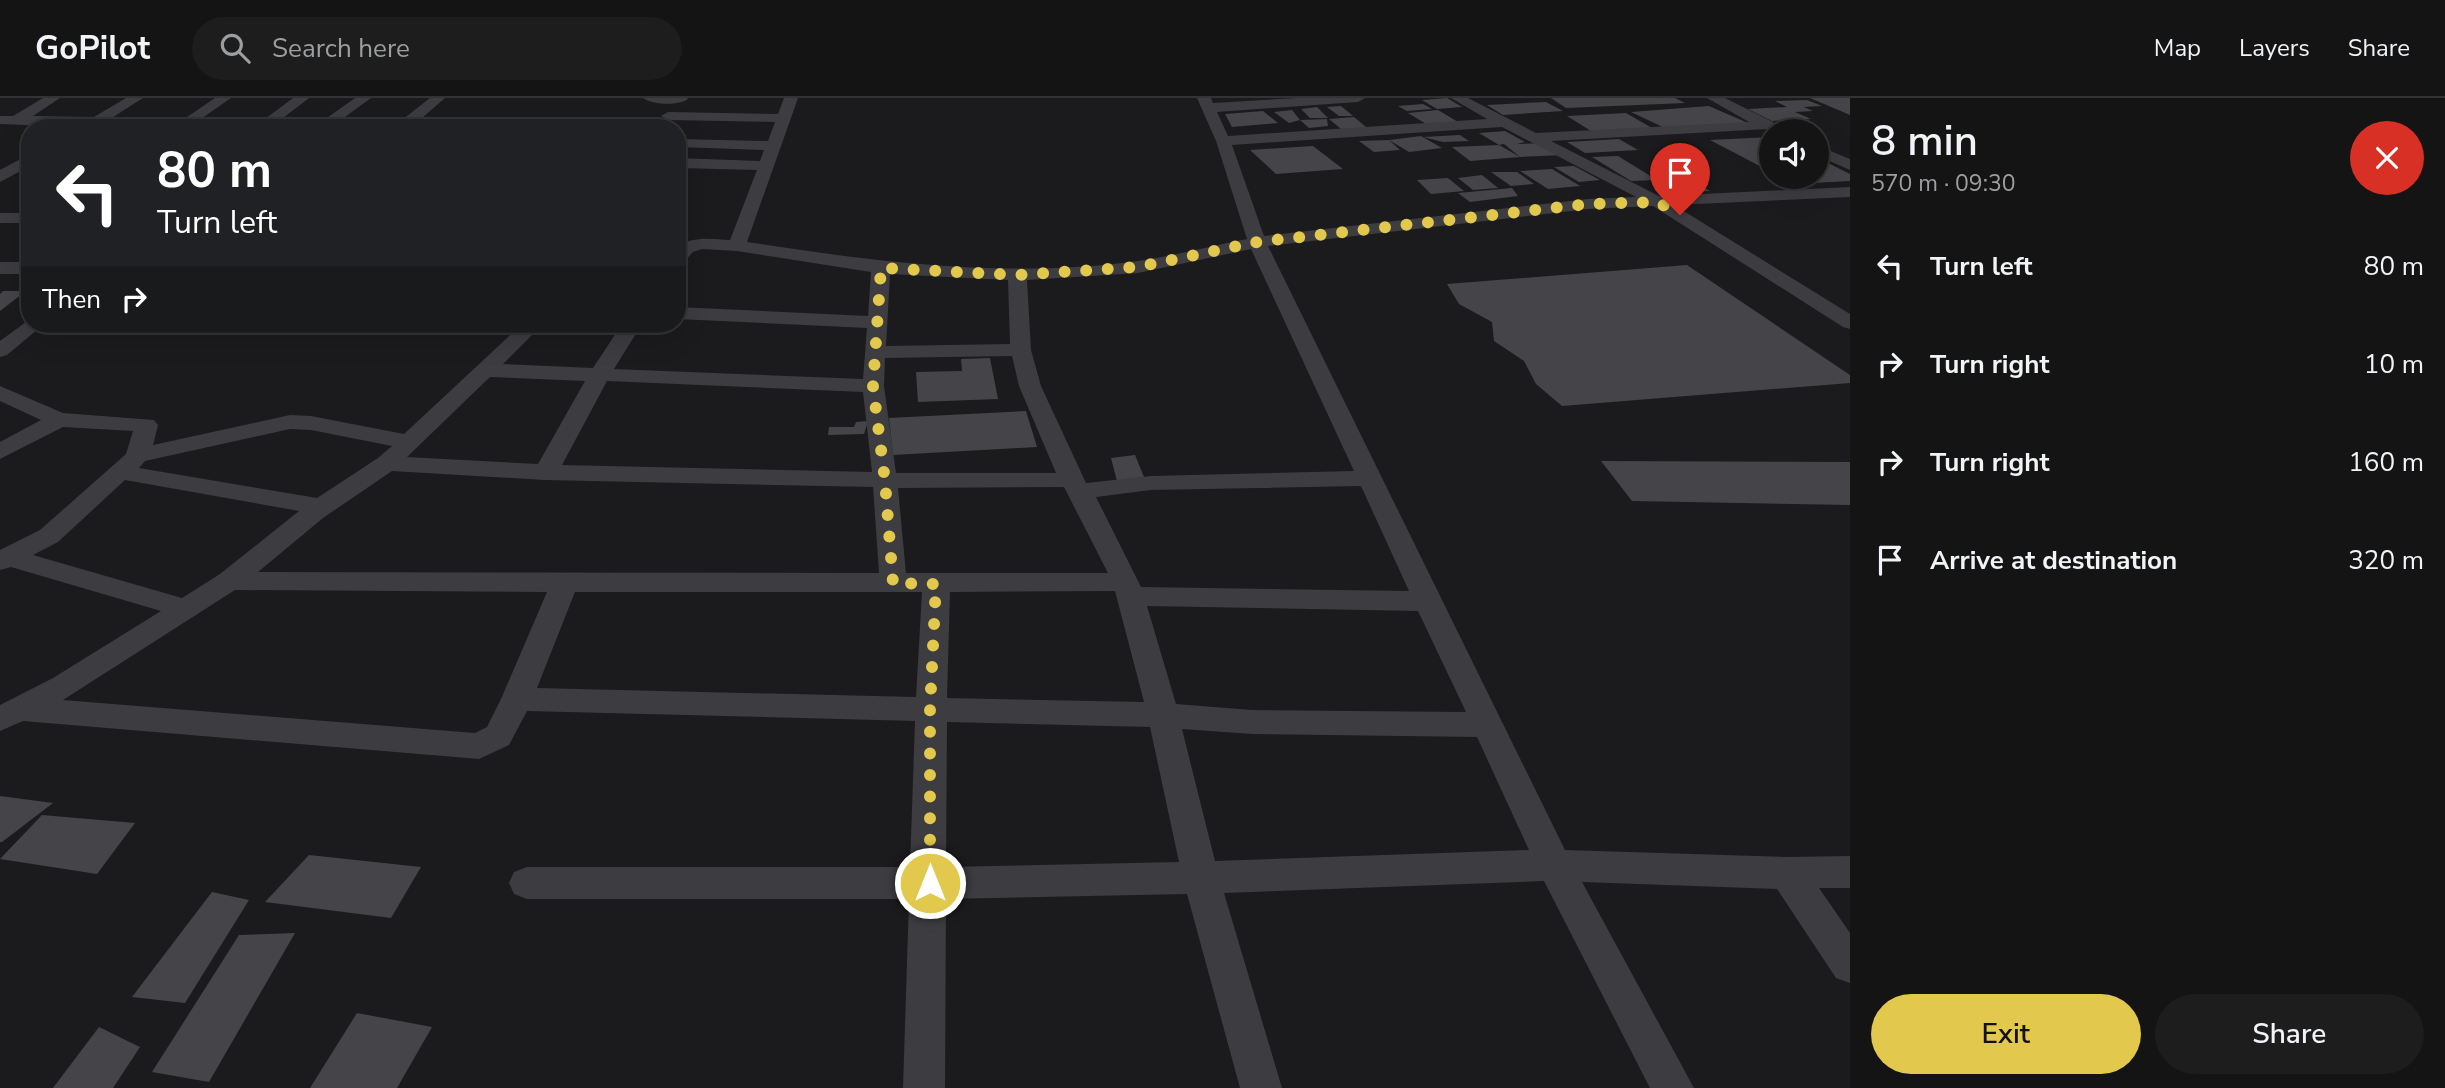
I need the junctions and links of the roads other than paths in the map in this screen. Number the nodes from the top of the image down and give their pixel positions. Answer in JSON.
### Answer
{"nodes":[{"id":1,"x":52,"y":98,"type":"edge"},
{"id":2,"x":136,"y":98,"type":"edge"},
{"id":3,"x":224,"y":98,"type":"edge"},
{"id":4,"x":302,"y":98,"type":"edge"},
{"id":5,"x":364,"y":98,"type":"edge"},
{"id":6,"x":438,"y":98,"type":"edge"},
{"id":7,"x":650,"y":98,"type":"edge"},
{"id":8,"x":682,"y":98,"type":"edge"},
{"id":9,"x":791,"y":98,"type":"edge"},
{"id":10,"x":1358,"y":98,"type":"edge"},
{"id":11,"x":1458,"y":98,"type":"edge"},
{"id":12,"x":1714,"y":98,"type":"edge"},
{"id":13,"x":1206,"y":103,"type":"edge"},
{"id":14,"x":785,"y":118,"type":"junction"},
{"id":15,"x":100,"y":119,"type":"edge"},
{"id":16,"x":192,"y":119,"type":"edge"},
{"id":17,"x":273,"y":119,"type":"edge"},
{"id":18,"x":333,"y":119,"type":"edge"},
{"id":19,"x":412,"y":119,"type":"edge"},
{"id":20,"x":666,"y":119,"type":"edge"},
{"id":21,"x":0,"y":120,"type":"edge"},
{"id":22,"x":16,"y":120,"type":"junction"},
{"id":23,"x":21,"y":120,"type":"edge"},
{"id":24,"x":1759,"y":120,"type":"edge"},
{"id":25,"x":686,"y":121,"type":"edge"},
{"id":26,"x":1507,"y":122,"type":"junction"},
{"id":27,"x":1759,"y":129,"type":"edge"},
{"id":28,"x":1536,"y":137,"type":"junction"},
{"id":29,"x":1223,"y":141,"type":"junction"},
{"id":30,"x":686,"y":143,"type":"edge"},
{"id":31,"x":775,"y":146,"type":"junction"},
{"id":32,"x":1829,"y":155,"type":"edge"},
{"id":33,"x":0,"y":156,"type":"edge"},
{"id":34,"x":21,"y":157,"type":"edge"},
{"id":35,"x":21,"y":163,"type":"edge"},
{"id":36,"x":686,"y":163,"type":"edge"},
{"id":37,"x":1850,"y":165,"type":"edge"},
{"id":38,"x":768,"y":166,"type":"junction"},
{"id":39,"x":21,"y":175,"type":"edge"},
{"id":40,"x":1,"y":176,"type":"edge"},
{"id":41,"x":1850,"y":192,"type":"edge"},
{"id":42,"x":1658,"y":202,"type":"junction"},
{"id":43,"x":0,"y":218,"type":"edge"},
{"id":44,"x":21,"y":218,"type":"edge"},
{"id":45,"x":1257,"y":242,"type":"junction"},
{"id":46,"x":737,"y":246,"type":"junction"},
{"id":47,"x":686,"y":249,"type":"edge"},
{"id":48,"x":0,"y":268,"type":"edge"},
{"id":49,"x":21,"y":268,"type":"edge"},
{"id":50,"x":881,"y":268,"type":"junction"},
{"id":51,"x":1017,"y":275,"type":"junction"},
{"id":52,"x":686,"y":313,"type":"edge"},
{"id":53,"x":877,"y":322,"type":"junction"},
{"id":54,"x":1850,"y":323,"type":"edge"},
{"id":55,"x":0,"y":325,"type":"edge"},
{"id":56,"x":21,"y":325,"type":"edge"},
{"id":57,"x":23,"y":333,"type":"edge"},
{"id":58,"x":524,"y":333,"type":"edge"},
{"id":59,"x":626,"y":333,"type":"edge"},
{"id":60,"x":1021,"y":350,"type":"junction"},
{"id":61,"x":0,"y":351,"type":"edge"},
{"id":62,"x":875,"y":352,"type":"junction"},
{"id":63,"x":488,"y":370,"type":"junction"},
{"id":64,"x":600,"y":374,"type":"junction"},
{"id":65,"x":873,"y":386,"type":"junction"},
{"id":66,"x":0,"y":393,"type":"edge"},
{"id":67,"x":59,"y":420,"type":"junction"},
{"id":68,"x":146,"y":425,"type":"junction"},
{"id":69,"x":200,"y":442,"type":"junction"},
{"id":70,"x":410,"y":442,"type":"junction"},
{"id":71,"x":0,"y":452,"type":"edge"},
{"id":72,"x":387,"y":463,"type":"junction"},
{"id":73,"x":129,"y":464,"type":"junction"},
{"id":74,"x":545,"y":473,"type":"junction"},
{"id":75,"x":1370,"y":478,"type":"junction"},
{"id":76,"x":885,"y":481,"type":"junction"},
{"id":77,"x":1075,"y":485,"type":"junction"},
{"id":78,"x":321,"y":507,"type":"junction"},
{"id":79,"x":4,"y":559,"type":"edge"},
{"id":80,"x":230,"y":581,"type":"junction"},
{"id":81,"x":565,"y":581,"type":"junction"},
{"id":82,"x":893,"y":583,"type":"junction"},
{"id":83,"x":936,"y":584,"type":"junction"},
{"id":84,"x":1128,"y":589,"type":"junction"},
{"id":85,"x":1428,"y":601,"type":"junction"},
{"id":86,"x":186,"y":609,"type":"junction"},
{"id":87,"x":517,"y":699,"type":"junction"},
{"id":88,"x":930,"y":709,"type":"junction"},
{"id":89,"x":8,"y":714,"type":"edge"},
{"id":90,"x":1163,"y":715,"type":"junction"},
{"id":91,"x":1487,"y":725,"type":"junction"},
{"id":92,"x":1554,"y":865,"type":"junction"},
{"id":93,"x":1850,"y":872,"type":"edge"},
{"id":94,"x":1787,"y":873,"type":"junction"},
{"id":95,"x":1201,"y":878,"type":"junction"},
{"id":96,"x":527,"y":883,"type":"dead end"},
{"id":97,"x":930,"y":883,"type":"junction"},
{"id":98,"x":1850,"y":965,"type":"edge"},
{"id":99,"x":924,"y":1088,"type":"edge"},
{"id":100,"x":1261,"y":1088,"type":"edge"},
{"id":101,"x":1673,"y":1088,"type":"edge"}],
"edges":[{"from":1,"to":22,"type":"street"},
{"from":2,"to":15,"type":"street"},
{"from":3,"to":16,"type":"street"},
{"from":4,"to":17,"type":"street"},
{"from":5,"to":18,"type":"street"},
{"from":6,"to":19,"type":"street"},
{"from":7,"to":8,"type":"street"},
{"from":8,"to":20,"type":"street"},
{"from":9,"to":14,"type":"street"},
{"from":10,"to":13,"type":"street"},
{"from":11,"to":26,"type":"street"},
{"from":12,"to":24,"type":"street"},
{"from":13,"to":29,"type":"street"},
{"from":14,"to":25,"type":"street"},
{"from":14,"to":31,"type":"street"},
{"from":21,"to":22,"type":"street"},
{"from":22,"to":23,"type":"street"},
{"from":26,"to":28,"type":"street"},
{"from":26,"to":29,"type":"street"},
{"from":27,"to":28,"type":"street"},
{"from":28,"to":42,"type":"street"},
{"from":29,"to":45,"type":"street"},
{"from":30,"to":31,"type":"street"},
{"from":31,"to":38,"type":"street"},
{"from":32,"to":37,"type":"street"},
{"from":33,"to":34,"type":"street"},
{"from":35,"to":40,"type":"street"},
{"from":36,"to":38,"type":"street"},
{"from":38,"to":46,"type":"street"},
{"from":39,"to":40,"type":"street"},
{"from":41,"to":42,"type":"street"},
{"from":42,"to":45,"type":"street"},
{"from":42,"to":54,"type":"street"},
{"from":43,"to":44,"type":"street"},
{"from":45,"to":51,"type":"street"},
{"from":45,"to":75,"type":"street"},
{"from":46,"to":47,"type":"street"},
{"from":46,"to":50,"type":"street"},
{"from":48,"to":49,"type":"street"},
{"from":50,"to":51,"type":"street"},
{"from":50,"to":53,"type":"street"},
{"from":51,"to":60,"type":"street"},
{"from":52,"to":53,"type":"street"},
{"from":53,"to":62,"type":"street"},
{"from":55,"to":56,"type":"street"},
{"from":57,"to":61,"type":"street"},
{"from":58,"to":63,"type":"street"},
{"from":59,"to":64,"type":"street"},
{"from":60,"to":62,"type":"street"},
{"from":60,"to":77,"type":"street"},
{"from":62,"to":65,"type":"street"},
{"from":63,"to":64,"type":"street"},
{"from":63,"to":70,"type":"street"},
{"from":64,"to":65,"type":"street"},
{"from":64,"to":74,"type":"street"},
{"from":65,"to":76,"type":"street"},
{"from":66,"to":67,"type":"street"},
{"from":67,"to":68,"type":"street"},
{"from":67,"to":71,"type":"street"},
{"from":68,"to":69,"type":"street"},
{"from":68,"to":73,"type":"street"},
{"from":69,"to":70,"type":"street"},
{"from":69,"to":73,"type":"street"},
{"from":70,"to":72,"type":"street"},
{"from":72,"to":74,"type":"street"},
{"from":72,"to":78,"type":"street"},
{"from":73,"to":78,"type":"street"},
{"from":73,"to":79,"type":"street"},
{"from":74,"to":76,"type":"street"},
{"from":75,"to":77,"type":"street"},
{"from":75,"to":85,"type":"street"},
{"from":76,"to":77,"type":"street"},
{"from":76,"to":82,"type":"street"},
{"from":77,"to":84,"type":"street"},
{"from":78,"to":80,"type":"street"},
{"from":79,"to":86,"type":"street"},
{"from":80,"to":81,"type":"street"},
{"from":80,"to":86,"type":"street"},
{"from":81,"to":82,"type":"street"},
{"from":81,"to":87,"type":"street"},
{"from":82,"to":83,"type":"street"},
{"from":83,"to":84,"type":"street"},
{"from":83,"to":88,"type":"street"},
{"from":84,"to":85,"type":"street"},
{"from":84,"to":90,"type":"street"},
{"from":85,"to":91,"type":"street"},
{"from":86,"to":89,"type":"street"},
{"from":87,"to":88,"type":"street"},
{"from":87,"to":89,"type":"street"},
{"from":88,"to":90,"type":"street"},
{"from":88,"to":97,"type":"street"},
{"from":90,"to":91,"type":"street"},
{"from":90,"to":95,"type":"street"},
{"from":91,"to":92,"type":"street"},
{"from":92,"to":94,"type":"street"},
{"from":92,"to":95,"type":"street"},
{"from":92,"to":101,"type":"street"},
{"from":93,"to":94,"type":"street"},
{"from":94,"to":98,"type":"street"},
{"from":95,"to":97,"type":"street"},
{"from":95,"to":100,"type":"street"},
{"from":96,"to":97,"type":"street"},
{"from":97,"to":99,"type":"street"}]}
